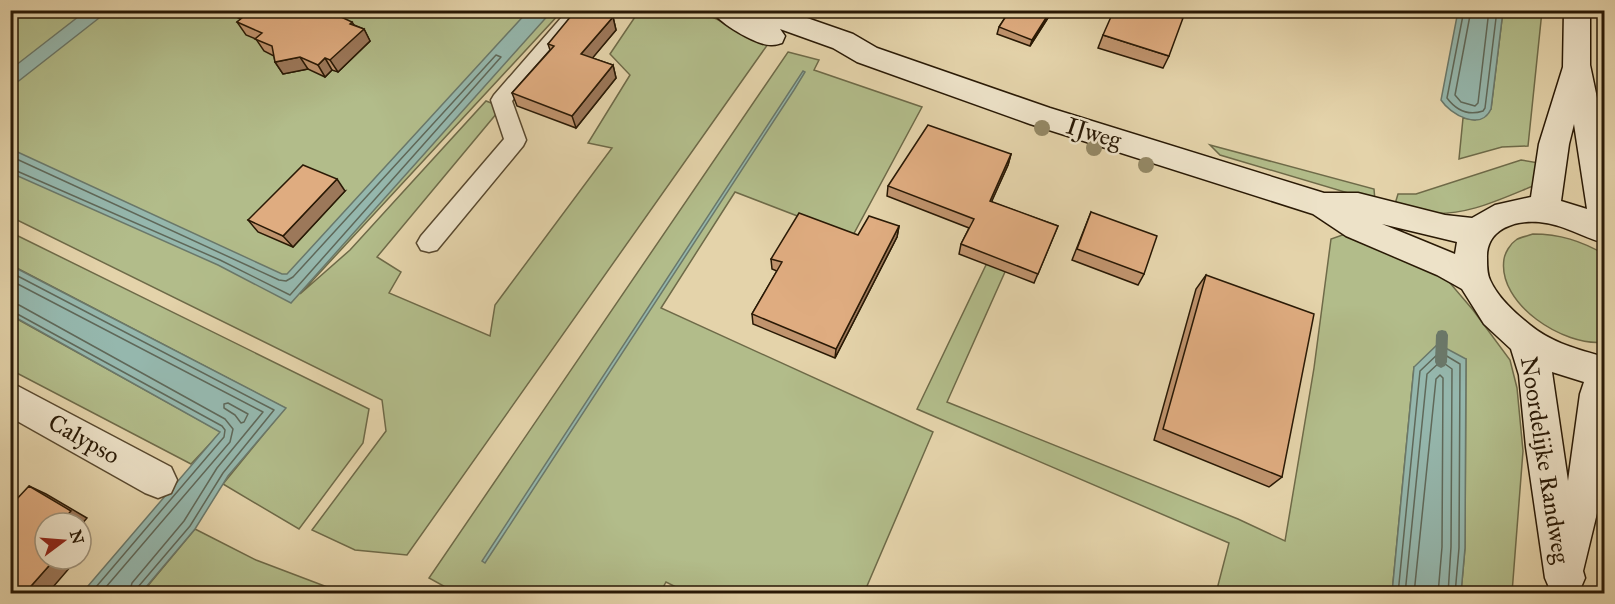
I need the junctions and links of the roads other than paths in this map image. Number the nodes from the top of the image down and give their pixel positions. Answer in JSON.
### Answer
{"nodes":[{"id":1,"x":579,"y":10,"type":"edge"},
{"id":2,"x":724,"y":10,"type":"edge"},
{"id":3,"x":755,"y":10,"type":"edge"},
{"id":4,"x":1577,"y":10,"type":"edge"},
{"id":5,"x":867,"y":55,"type":"junction"},
{"id":6,"x":1576,"y":65,"type":"junction"},
{"id":7,"x":1324,"y":205,"type":"junction"},
{"id":8,"x":1544,"y":210,"type":"junction"},
{"id":9,"x":1605,"y":224,"type":"edge"},
{"id":10,"x":1605,"y":230,"type":"edge"},
{"id":11,"x":1478,"y":231,"type":"junction"},
{"id":12,"x":429,"y":243,"type":"dead end"},
{"id":13,"x":1473,"y":279,"type":"junction"},
{"id":14,"x":1525,"y":342,"type":"junction"},
{"id":15,"x":1605,"y":373,"type":"edge"},
{"id":16,"x":10,"y":399,"type":"edge"},
{"id":17,"x":158,"y":480,"type":"dead end"},
{"id":18,"x":1564,"y":586,"type":"edge"}],
"edges":[{"from":1,"to":12,"type":"lane"},
{"from":2,"to":5,"type":"main road","name":"IJweg"},
{"from":3,"to":5,"type":"main road","name":"IJweg"},
{"from":4,"to":6,"type":"main road"},
{"from":5,"to":7,"type":"main road","name":"IJweg"},
{"from":6,"to":8,"type":"main road"},
{"from":6,"to":9,"type":"main road"},
{"from":7,"to":11,"type":"main road","name":"IJweg"},
{"from":7,"to":13,"type":"main road","name":"IJweg"},
{"from":8,"to":10,"type":"main road"},
{"from":8,"to":11,"type":"main road"},
{"from":11,"to":13,"type":"main road"},
{"from":13,"to":14,"type":"main road"},
{"from":14,"to":15,"type":"main road"},
{"from":14,"to":18,"type":"main road","name":"Noordelijke Randweg"},
{"from":15,"to":18,"type":"main road","name":"Noordelijke Randweg"},
{"from":16,"to":17,"type":"main road","name":"Calypso"}]}
